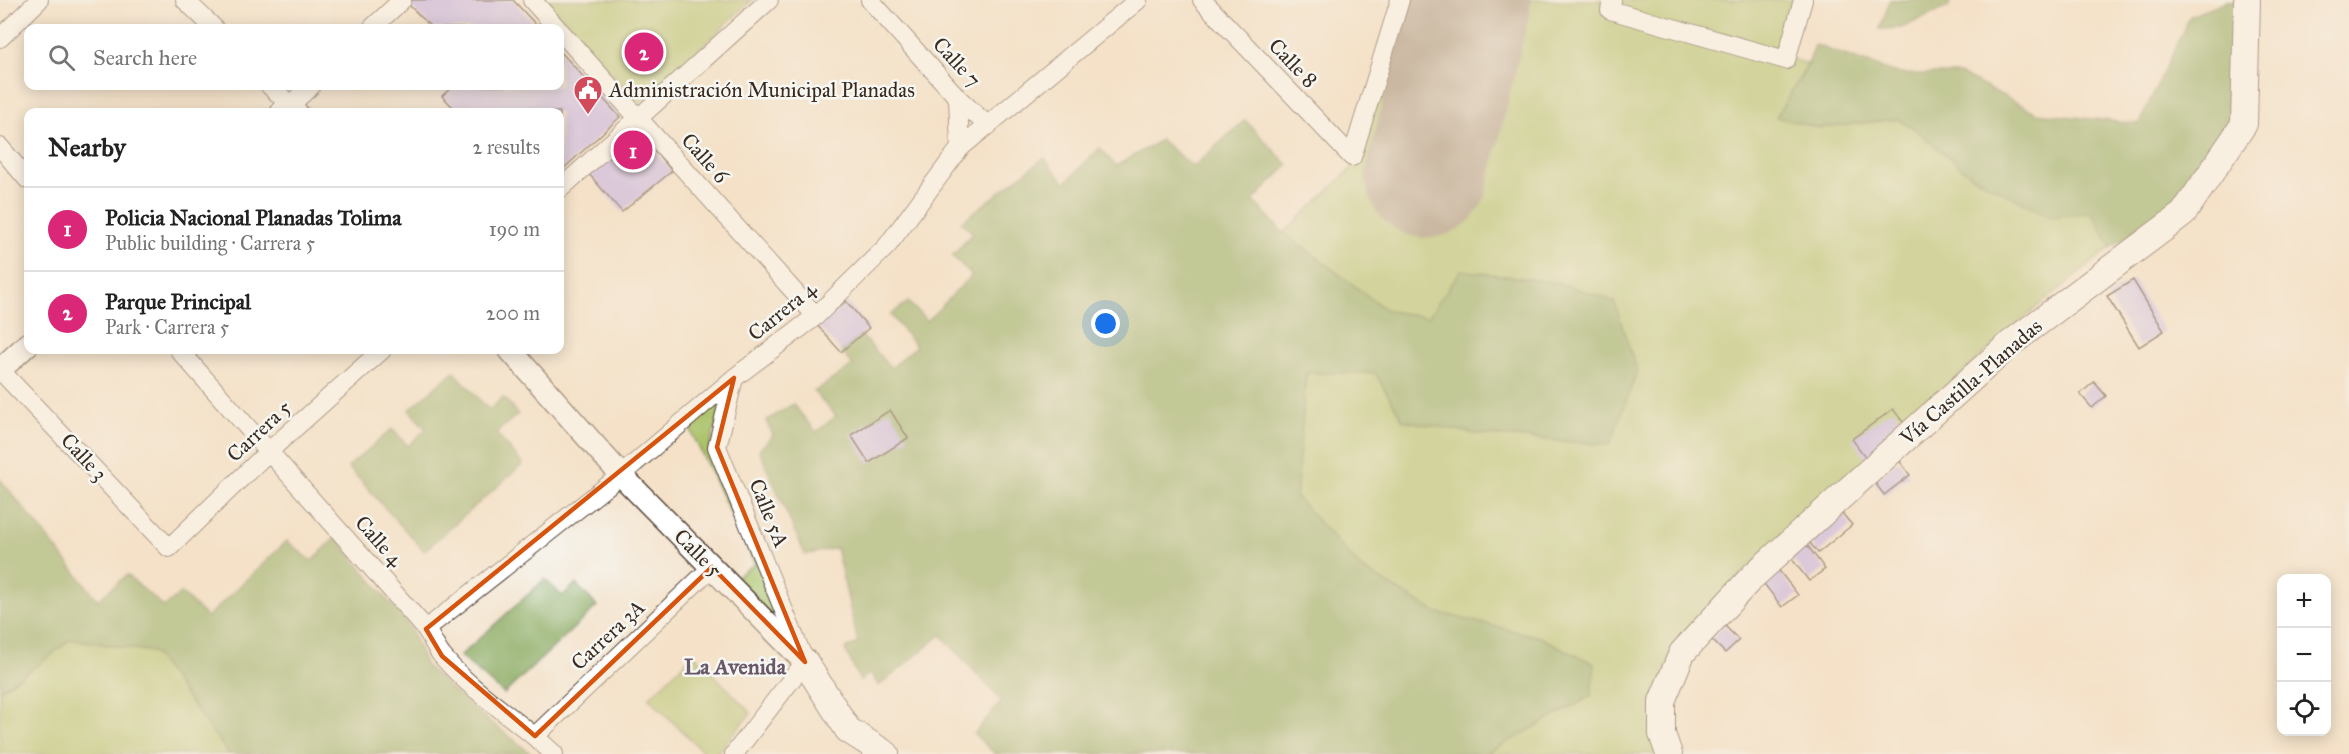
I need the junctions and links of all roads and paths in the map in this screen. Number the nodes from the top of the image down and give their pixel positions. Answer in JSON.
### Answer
{"nodes":[{"id":1,"x":39,"y":0,"type":"edge"},
{"id":2,"x":185,"y":0,"type":"edge"},
{"id":3,"x":402,"y":0,"type":"edge"},
{"id":4,"x":532,"y":0,"type":"edge"},
{"id":5,"x":769,"y":0,"type":"edge"},
{"id":6,"x":870,"y":0,"type":"edge"},
{"id":7,"x":1138,"y":0,"type":"edge"},
{"id":8,"x":1202,"y":0,"type":"edge"},
{"id":9,"x":1400,"y":0,"type":"edge"},
{"id":10,"x":1612,"y":0,"type":"edge"},
{"id":11,"x":1803,"y":0,"type":"edge"},
{"id":12,"x":2247,"y":0,"type":"edge"},
{"id":13,"x":210,"y":24,"type":"edge"},
{"id":14,"x":376,"y":24,"type":"edge"},
{"id":15,"x":553,"y":24,"type":"edge"},
{"id":16,"x":564,"y":37,"type":"edge"},
{"id":17,"x":0,"y":38,"type":"edge"},
{"id":18,"x":273,"y":90,"type":"edge"},
{"id":19,"x":307,"y":90,"type":"edge"},
{"id":20,"x":958,"y":98,"type":"junction"},
{"id":21,"x":287,"y":108,"type":"edge"},
{"id":22,"x":291,"y":108,"type":"edge"},
{"id":23,"x":638,"y":118,"type":"junction"},
{"id":24,"x":988,"y":126,"type":"junction"},
{"id":25,"x":0,"y":147,"type":"edge"},
{"id":26,"x":960,"y":148,"type":"junction"},
{"id":27,"x":24,"y":175,"type":"edge"},
{"id":28,"x":564,"y":185,"type":"edge"},
{"id":29,"x":816,"y":316,"type":"junction"},
{"id":30,"x":24,"y":347,"type":"edge"},
{"id":31,"x":182,"y":354,"type":"edge"},
{"id":32,"x":378,"y":354,"type":"edge"},
{"id":33,"x":514,"y":354,"type":"edge"},
{"id":34,"x":0,"y":368,"type":"edge"},
{"id":35,"x":734,"y":378,"type":"junction"},
{"id":36,"x":269,"y":451,"type":"junction"},
{"id":37,"x":621,"y":475,"type":"junction"},
{"id":38,"x":168,"y":548,"type":"joint"},
{"id":39,"x":712,"y":567,"type":"junction"},
{"id":40,"x":426,"y":629,"type":"junction"},
{"id":41,"x":806,"y":662,"type":"junction"},
{"id":42,"x":535,"y":736,"type":"junction"},
{"id":43,"x":554,"y":754,"type":"edge"},
{"id":44,"x":734,"y":754,"type":"edge"},
{"id":45,"x":886,"y":754,"type":"edge"},
{"id":46,"x":1669,"y":754,"type":"edge"}],
"edges":[{"from":1,"to":17,"type":"street"},
{"from":2,"to":13,"type":"street"},
{"from":3,"to":14,"type":"street"},
{"from":4,"to":15,"type":"street","name":"Calle 6"},
{"from":5,"to":23,"type":"street"},
{"from":6,"to":20,"type":"street","name":"Calle 7"},
{"from":7,"to":24,"type":"street","name":"Carrera 4"},
{"from":8,"to":9,"type":"street","name":"Calle 8"},
{"from":10,"to":11,"type":"street"},
{"from":12,"to":46,"type":"main road","name":"Vía Castilla-Planadas"},
{"from":16,"to":23,"type":"street","name":"Calle 6"},
{"from":18,"to":21,"type":"street"},
{"from":19,"to":22,"type":"street"},
{"from":20,"to":24,"type":"street","name":"Calle 7"},
{"from":20,"to":26,"type":"street"},
{"from":23,"to":28,"type":"street"},
{"from":23,"to":29,"type":"street","name":"Calle 6"},
{"from":24,"to":26,"type":"street","name":"Carrera 4"},
{"from":25,"to":27,"type":"street"},
{"from":26,"to":29,"type":"street","name":"Carrera 4"},
{"from":29,"to":35,"type":"street","name":"Carrera 4"},
{"from":30,"to":34,"type":"street"},
{"from":31,"to":36,"type":"street","name":"Calle 4"},
{"from":32,"to":36,"type":"street","name":"Carrera 5"},
{"from":33,"to":37,"type":"street","name":"Calle 5"},
{"from":34,"to":38,"type":"street","name":"Calle 3"},
{"from":35,"to":37,"type":"street","name":"Carrera 4"},
{"from":35,"to":41,"type":"street","name":"Calle 5A"},
{"from":36,"to":38,"type":"street","name":"Carrera 5"},
{"from":36,"to":40,"type":"street","name":"Calle 4"},
{"from":37,"to":39,"type":"street","name":"Calle 5"},
{"from":37,"to":40,"type":"street","name":"Carrera 4"},
{"from":39,"to":41,"type":"street","name":"Calle 5"},
{"from":39,"to":42,"type":"street","name":"Carrera 3A"},
{"from":40,"to":42,"type":"street","name":"Calle 4"},
{"from":41,"to":44,"type":"street"},
{"from":41,"to":45,"type":"main road","name":"Calle 5"},
{"from":42,"to":43,"type":"street","name":"Calle 4"}]}
